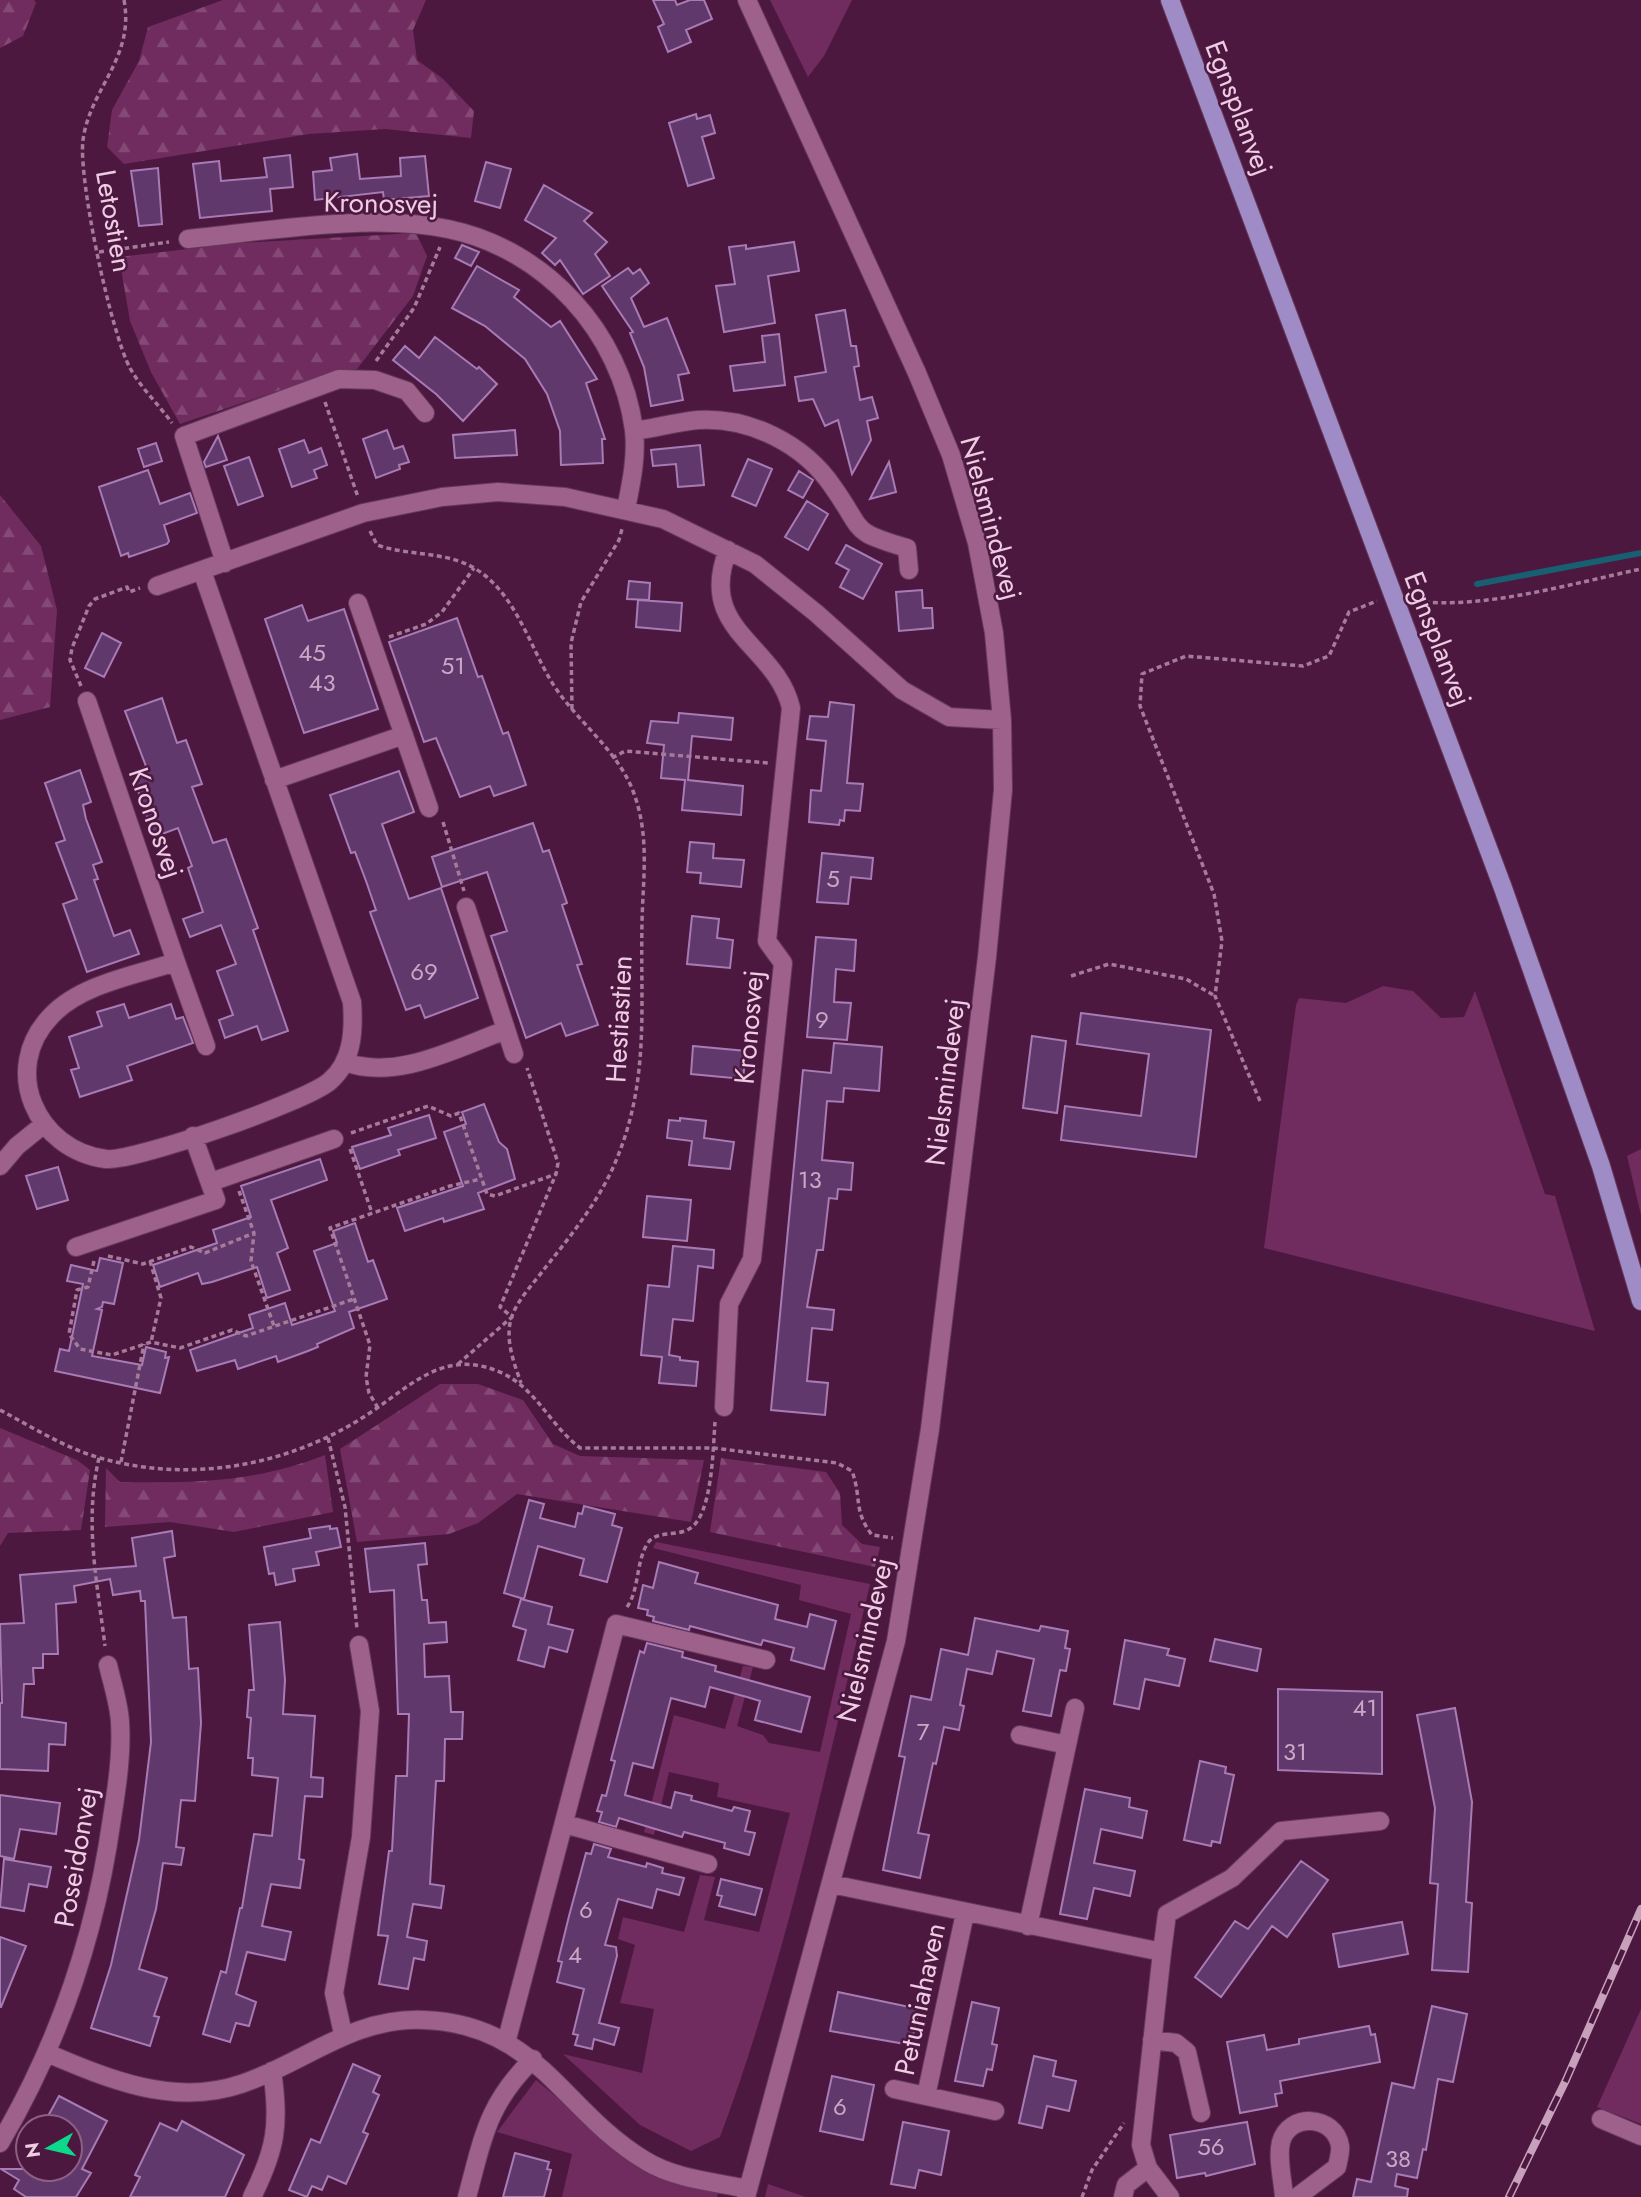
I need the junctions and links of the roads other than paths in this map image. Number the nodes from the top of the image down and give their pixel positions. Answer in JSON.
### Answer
{"nodes":[{"id":1,"x":747,"y":0,"type":"edge"},
{"id":2,"x":1170,"y":0,"type":"edge"},
{"id":3,"x":188,"y":239,"type":"road end"},
{"id":4,"x":425,"y":413,"type":"dead end"},
{"id":5,"x":634,"y":431,"type":"junction"},
{"id":6,"x":626,"y":509,"type":"junction"},
{"id":7,"x":728,"y":550,"type":"junction"},
{"id":8,"x":225,"y":563,"type":"junction"},
{"id":9,"x":909,"y":570,"type":"dead end"},
{"id":10,"x":202,"y":571,"type":"junction"},
{"id":11,"x":157,"y":586,"type":"dead end"},
{"id":12,"x":358,"y":603,"type":"dead end"},
{"id":13,"x":86,"y":701,"type":"road end"},
{"id":14,"x":1002,"y":720,"type":"junction"},
{"id":15,"x":404,"y":734,"type":"junction"},
{"id":16,"x":274,"y":780,"type":"junction"},
{"id":17,"x":429,"y":808,"type":"road end"},
{"id":18,"x":466,"y":907,"type":"road end"},
{"id":19,"x":176,"y":962,"type":"junction"},
{"id":20,"x":506,"y":1030,"type":"junction"},
{"id":21,"x":206,"y":1046,"type":"dead end"},
{"id":22,"x":514,"y":1054,"type":"road end"},
{"id":23,"x":345,"y":1062,"type":"junction"},
{"id":24,"x":43,"y":1125,"type":"junction"},
{"id":25,"x":193,"y":1136,"type":"junction"},
{"id":26,"x":340,"y":1137,"type":"road end"},
{"id":27,"x":0,"y":1166,"type":"edge"},
{"id":28,"x":211,"y":1182,"type":"junction"},
{"id":29,"x":76,"y":1247,"type":"dead end"},
{"id":30,"x":1641,"y":1301,"type":"edge"},
{"id":31,"x":724,"y":1407,"type":"road end"},
{"id":32,"x":359,"y":1645,"type":"road end"},
{"id":33,"x":766,"y":1660,"type":"dead end"},
{"id":34,"x":108,"y":1665,"type":"road end"},
{"id":35,"x":1075,"y":1708,"type":"dead end"},
{"id":36,"x":1020,"y":1735,"type":"dead end"},
{"id":37,"x":1067,"y":1745,"type":"junction"},
{"id":38,"x":1380,"y":1821,"type":"dead end"},
{"id":39,"x":565,"y":1824,"type":"junction"},
{"id":40,"x":708,"y":1864,"type":"dead end"},
{"id":41,"x":831,"y":1884,"type":"junction"},
{"id":42,"x":965,"y":1913,"type":"junction"},
{"id":43,"x":1028,"y":1926,"type":"junction"},
{"id":44,"x":1161,"y":1952,"type":"junction"},
{"id":45,"x":343,"y":2034,"type":"junction"},
{"id":46,"x":1152,"y":2040,"type":"junction"},
{"id":47,"x":506,"y":2043,"type":"junction"},
{"id":48,"x":47,"y":2053,"type":"junction"},
{"id":49,"x":533,"y":2059,"type":"junction"},
{"id":50,"x":272,"y":2071,"type":"junction"},
{"id":51,"x":894,"y":2089,"type":"dead end"},
{"id":52,"x":926,"y":2096,"type":"junction"},
{"id":53,"x":995,"y":2110,"type":"dead end"},
{"id":54,"x":1201,"y":2113,"type":"dead end"},
{"id":55,"x":1601,"y":2119,"type":"dead end"},
{"id":56,"x":1641,"y":2136,"type":"edge"},
{"id":57,"x":0,"y":2143,"type":"edge"},
{"id":58,"x":1148,"y":2168,"type":"junction"},
{"id":59,"x":747,"y":2193,"type":"edge"},
{"id":60,"x":252,"y":2197,"type":"edge"},
{"id":61,"x":467,"y":2197,"type":"edge"},
{"id":62,"x":1124,"y":2197,"type":"edge"},
{"id":63,"x":1170,"y":2197,"type":"edge"},
{"id":64,"x":1284,"y":2197,"type":"edge"},
{"id":65,"x":1297,"y":2197,"type":"edge"}],
"edges":[{"from":1,"to":14,"type":"street","name":"Nielsmindevej"},
{"from":2,"to":30,"type":"main road","name":"Egnsplanvej"},
{"from":3,"to":5,"type":"street","name":"Kronosvej"},
{"from":4,"to":8,"type":"street"},
{"from":5,"to":6,"type":"street","name":"Kronosvej"},
{"from":5,"to":9,"type":"street"},
{"from":6,"to":7,"type":"street"},
{"from":6,"to":8,"type":"street"},
{"from":7,"to":14,"type":"street"},
{"from":7,"to":31,"type":"street","name":"Kronosvej"},
{"from":8,"to":10,"type":"street"},
{"from":10,"to":11,"type":"street"},
{"from":10,"to":16,"type":"street"},
{"from":12,"to":15,"type":"street"},
{"from":13,"to":19,"type":"street","name":"Kronosvej"},
{"from":14,"to":41,"type":"street","name":"Nielsmindevej"},
{"from":15,"to":16,"type":"street"},
{"from":15,"to":17,"type":"street"},
{"from":16,"to":23,"type":"street"},
{"from":18,"to":20,"type":"street"},
{"from":19,"to":21,"type":"street","name":"Kronosvej"},
{"from":19,"to":24,"type":"street"},
{"from":20,"to":22,"type":"street"},
{"from":20,"to":23,"type":"street"},
{"from":23,"to":25,"type":"street"},
{"from":24,"to":25,"type":"street"},
{"from":24,"to":27,"type":"street"},
{"from":25,"to":28,"type":"street"},
{"from":26,"to":28,"type":"street"},
{"from":28,"to":29,"type":"street"},
{"from":32,"to":45,"type":"street"},
{"from":33,"to":39,"type":"street"},
{"from":34,"to":48,"type":"street","name":"Poseidonvej"},
{"from":35,"to":37,"type":"street"},
{"from":36,"to":37,"type":"street"},
{"from":37,"to":43,"type":"street"},
{"from":38,"to":44,"type":"street"},
{"from":39,"to":40,"type":"street"},
{"from":39,"to":47,"type":"street"},
{"from":41,"to":42,"type":"street","name":"Petuniahaven"},
{"from":41,"to":59,"type":"street","name":"Nielsmindevej"},
{"from":42,"to":43,"type":"street","name":"Petuniahaven"},
{"from":42,"to":52,"type":"street","name":"Petuniahaven"},
{"from":43,"to":44,"type":"street","name":"Petuniahaven"},
{"from":44,"to":46,"type":"street"},
{"from":45,"to":47,"type":"street"},
{"from":45,"to":50,"type":"street"},
{"from":46,"to":54,"type":"street"},
{"from":46,"to":58,"type":"street"},
{"from":47,"to":49,"type":"street"},
{"from":48,"to":50,"type":"street"},
{"from":48,"to":57,"type":"street","name":"Poseidonvej"},
{"from":49,"to":59,"type":"street"},
{"from":49,"to":61,"type":"street"},
{"from":50,"to":60,"type":"street"},
{"from":51,"to":52,"type":"street","name":"Petuniahaven"},
{"from":52,"to":53,"type":"street","name":"Petuniahaven"},
{"from":55,"to":56,"type":"street"},
{"from":58,"to":62,"type":"street"},
{"from":58,"to":63,"type":"street"},
{"from":64,"to":65,"type":"street"}]}
